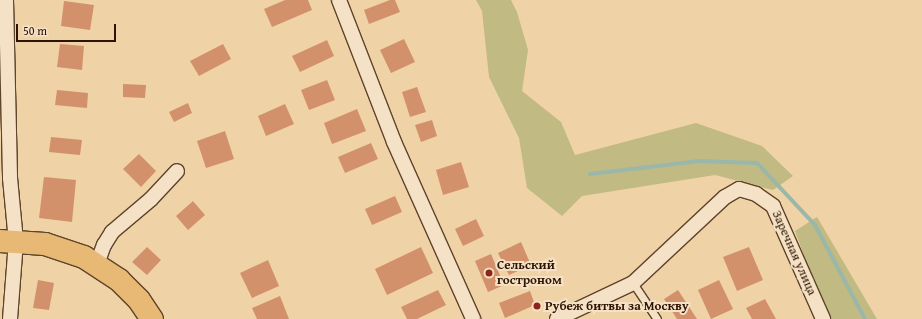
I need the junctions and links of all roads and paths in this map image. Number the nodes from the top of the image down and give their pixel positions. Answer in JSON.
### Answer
{"nodes":[{"id":1,"x":6,"y":0,"type":"edge"},
{"id":2,"x":339,"y":0,"type":"edge"},
{"id":3,"x":177,"y":171,"type":"dead end"},
{"id":4,"x":8,"y":241,"type":"edge"},
{"id":5,"x":97,"y":264,"type":"junction"},
{"id":6,"x":633,"y":283,"type":"junction"},
{"id":7,"x":10,"y":319,"type":"edge"},
{"id":8,"x":152,"y":319,"type":"edge"},
{"id":9,"x":473,"y":319,"type":"edge"},
{"id":10,"x":557,"y":319,"type":"edge"},
{"id":11,"x":657,"y":319,"type":"edge"},
{"id":12,"x":823,"y":319,"type":"edge"}],
"edges":[{"from":1,"to":4,"type":"street"},
{"from":2,"to":9,"type":"street"},
{"from":3,"to":5,"type":"street"},
{"from":4,"to":5,"type":"main road"},
{"from":4,"to":7,"type":"street"},
{"from":5,"to":8,"type":"main road"},
{"from":6,"to":10,"type":"street"},
{"from":6,"to":11,"type":"lane"},
{"from":6,"to":12,"type":"street","name":"Заречная улица"}]}
